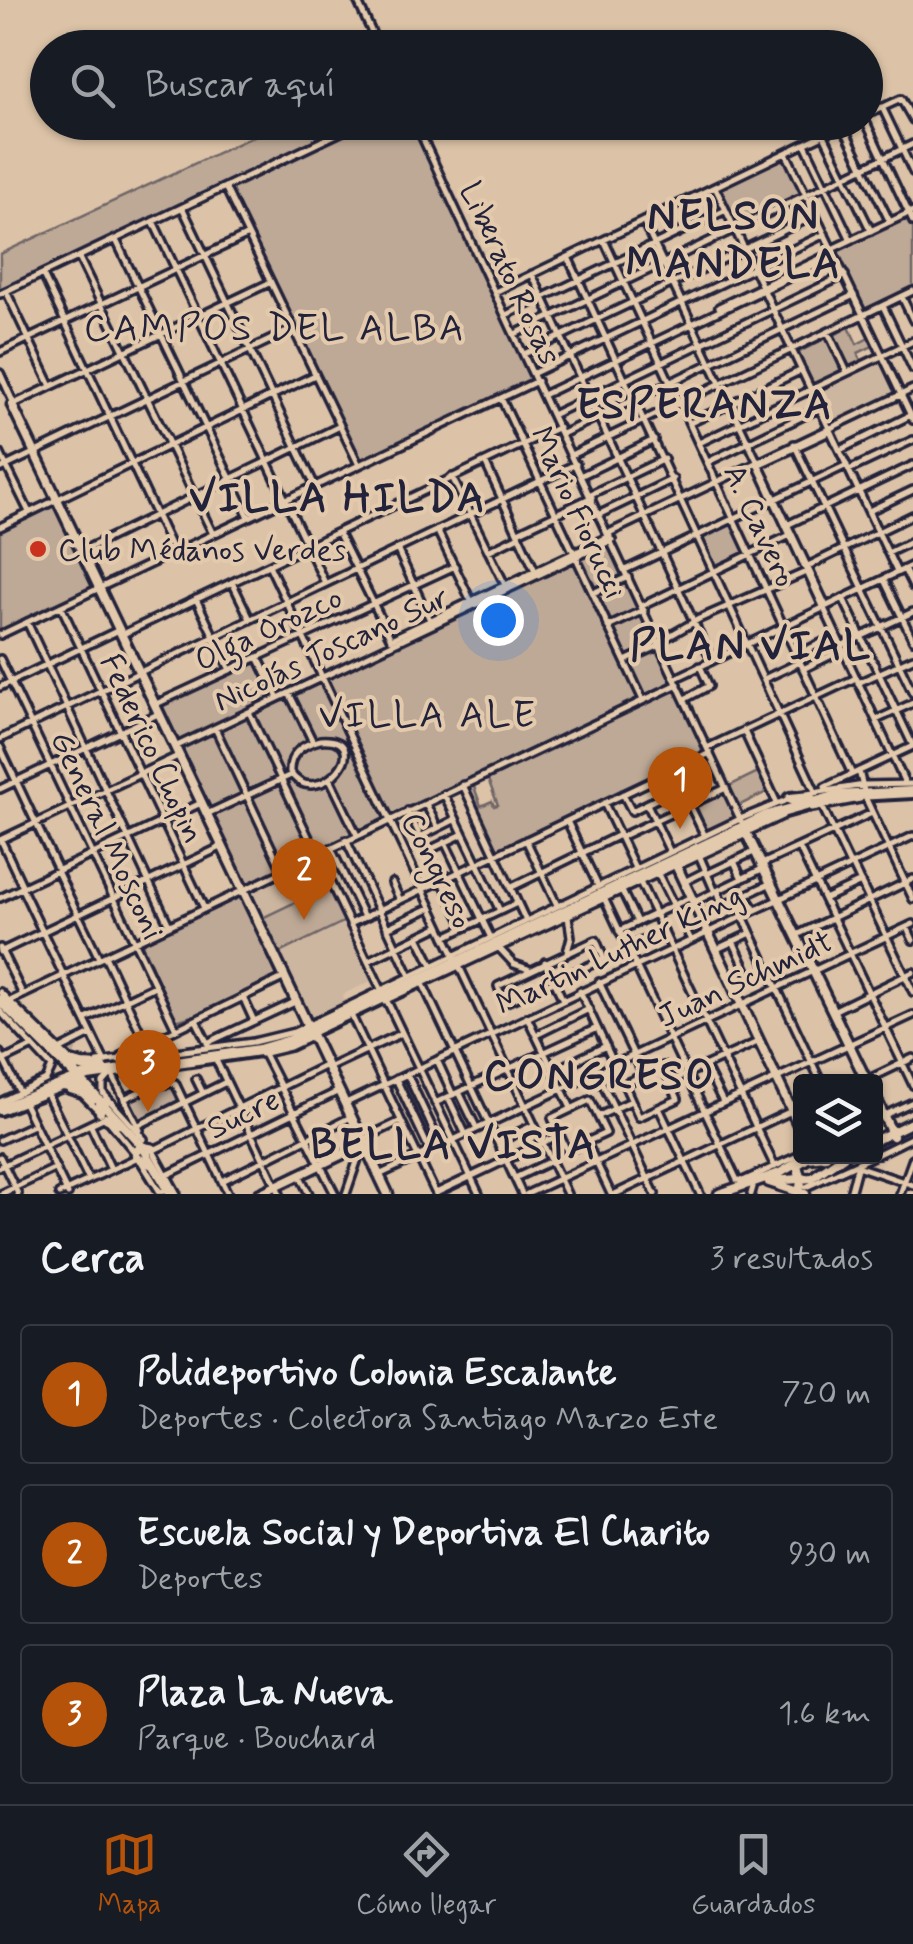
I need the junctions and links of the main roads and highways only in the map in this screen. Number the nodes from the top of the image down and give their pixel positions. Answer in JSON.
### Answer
{"nodes":[{"id":1,"x":0,"y":411,"type":"edge"},
{"id":2,"x":850,"y":791,"type":"junction"},
{"id":3,"x":865,"y":791,"type":"junction"},
{"id":4,"x":910,"y":792,"type":"edge"},
{"id":5,"x":790,"y":799,"type":"road end"},
{"id":6,"x":821,"y":799,"type":"junction"},
{"id":7,"x":202,"y":802,"type":"junction"},
{"id":8,"x":779,"y":818,"type":"road end"},
{"id":9,"x":743,"y":826,"type":"junction"},
{"id":10,"x":723,"y":835,"type":"junction"},
{"id":11,"x":223,"y":846,"type":"junction"},
{"id":12,"x":678,"y":864,"type":"junction"},
{"id":13,"x":658,"y":874,"type":"road end"},
{"id":14,"x":621,"y":886,"type":"junction"},
{"id":15,"x":583,"y":901,"type":"junction"},
{"id":16,"x":539,"y":915,"type":"road end"},
{"id":17,"x":526,"y":921,"type":"road end"},
{"id":18,"x":536,"y":931,"type":"road end"},
{"id":19,"x":522,"y":938,"type":"road end"},
{"id":20,"x":478,"y":950,"type":"junction"},
{"id":21,"x":453,"y":962,"type":"junction"},
{"id":22,"x":438,"y":977,"type":"road end"},
{"id":23,"x":397,"y":982,"type":"road end"},
{"id":24,"x":385,"y":996,"type":"junction"},
{"id":25,"x":3,"y":1004,"type":"edge"},
{"id":26,"x":309,"y":1031,"type":"junction"},
{"id":27,"x":253,"y":1042,"type":"road end"},
{"id":28,"x":208,"y":1046,"type":"road end"},
{"id":29,"x":293,"y":1046,"type":"road end"},
{"id":30,"x":65,"y":1052,"type":"junction"},
{"id":31,"x":239,"y":1052,"type":"junction"},
{"id":32,"x":159,"y":1060,"type":"junction"},
{"id":33,"x":195,"y":1063,"type":"road end"},
{"id":34,"x":147,"y":1065,"type":"junction"},
{"id":35,"x":112,"y":1067,"type":"junction"},
{"id":36,"x":863,"y":1074,"type":"edge"},
{"id":37,"x":75,"y":1076,"type":"junction"},
{"id":38,"x":41,"y":1091,"type":"junction"},
{"id":39,"x":5,"y":1103,"type":"edge"},
{"id":40,"x":100,"y":1104,"type":"junction"},
{"id":41,"x":793,"y":1104,"type":"edge"},
{"id":42,"x":883,"y":1123,"type":"edge"},
{"id":43,"x":119,"y":1124,"type":"junction"},
{"id":44,"x":913,"y":1125,"type":"edge"},
{"id":45,"x":894,"y":1138,"type":"junction"},
{"id":46,"x":883,"y":1140,"type":"edge"},
{"id":47,"x":363,"y":1143,"type":"junction"},
{"id":48,"x":140,"y":1150,"type":"junction"},
{"id":49,"x":153,"y":1156,"type":"junction"},
{"id":50,"x":829,"y":1164,"type":"edge"},
{"id":51,"x":806,"y":1176,"type":"edge"},
{"id":52,"x":748,"y":1188,"type":"edge"},
{"id":53,"x":278,"y":1189,"type":"edge"},
{"id":54,"x":387,"y":1191,"type":"edge"},
{"id":55,"x":170,"y":1193,"type":"edge"},
{"id":56,"x":262,"y":1194,"type":"edge"},
{"id":57,"x":719,"y":1194,"type":"edge"},
{"id":58,"x":731,"y":1194,"type":"edge"}],
"edges":[{"from":1,"to":7,"type":"main road"},
{"from":2,"to":3,"type":"highway"},
{"from":2,"to":5,"type":"highway"},
{"from":2,"to":9,"type":"highway"},
{"from":3,"to":4,"type":"highway"},
{"from":3,"to":6,"type":"highway"},
{"from":6,"to":8,"type":"highway"},
{"from":6,"to":9,"type":"highway"},
{"from":7,"to":11,"type":"main road"},
{"from":7,"to":11,"type":"main road"},
{"from":9,"to":10,"type":"highway"},
{"from":9,"to":12,"type":"main road"},
{"from":9,"to":36,"type":"main road"},
{"from":10,"to":12,"type":"highway"},
{"from":10,"to":14,"type":"highway"},
{"from":10,"to":14,"type":"highway"},
{"from":11,"to":26,"type":"main road"},
{"from":12,"to":41,"type":"main road"},
{"from":13,"to":14,"type":"highway"},
{"from":14,"to":15,"type":"highway"},
{"from":15,"to":16,"type":"highway"},
{"from":15,"to":18,"type":"highway"},
{"from":15,"to":20,"type":"highway"},
{"from":15,"to":21,"type":"highway"},
{"from":17,"to":20,"type":"highway"},
{"from":19,"to":21,"type":"highway"},
{"from":20,"to":21,"type":"highway"},
{"from":21,"to":23,"type":"highway"},
{"from":21,"to":24,"type":"highway"},
{"from":21,"to":26,"type":"highway"},
{"from":22,"to":24,"type":"highway"},
{"from":24,"to":26,"type":"highway"},
{"from":25,"to":30,"type":"highway"},
{"from":25,"to":30,"type":"highway"},
{"from":26,"to":27,"type":"highway"},
{"from":26,"to":31,"type":"highway"},
{"from":26,"to":32,"type":"highway"},
{"from":26,"to":47,"type":"main road"},
{"from":28,"to":32,"type":"highway"},
{"from":29,"to":31,"type":"highway"},
{"from":30,"to":35,"type":"highway"},
{"from":30,"to":37,"type":"highway"},
{"from":30,"to":38,"type":"highway"},
{"from":31,"to":34,"type":"highway"},
{"from":32,"to":35,"type":"highway"},
{"from":33,"to":34,"type":"highway"},
{"from":34,"to":35,"type":"highway"},
{"from":35,"to":37,"type":"highway"},
{"from":35,"to":40,"type":"highway"},
{"from":37,"to":38,"type":"highway"},
{"from":37,"to":40,"type":"main road"},
{"from":38,"to":39,"type":"highway"},
{"from":38,"to":40,"type":"highway"},
{"from":40,"to":43,"type":"main road"},
{"from":40,"to":43,"type":"main road"},
{"from":40,"to":48,"type":"main road"},
{"from":42,"to":45,"type":"main road"},
{"from":43,"to":48,"type":"main road"},
{"from":44,"to":45,"type":"main road"},
{"from":45,"to":46,"type":"main road"},
{"from":47,"to":53,"type":"main road"},
{"from":47,"to":54,"type":"main road"},
{"from":48,"to":49,"type":"main road"},
{"from":48,"to":49,"type":"main road"},
{"from":48,"to":49,"type":"main road"},
{"from":49,"to":55,"type":"main road"},
{"from":50,"to":51,"type":"main road"},
{"from":51,"to":52,"type":"main road"},
{"from":51,"to":52,"type":"main road"},
{"from":52,"to":57,"type":"main road"},
{"from":52,"to":58,"type":"main road"},
{"from":53,"to":56,"type":"main road"}]}
